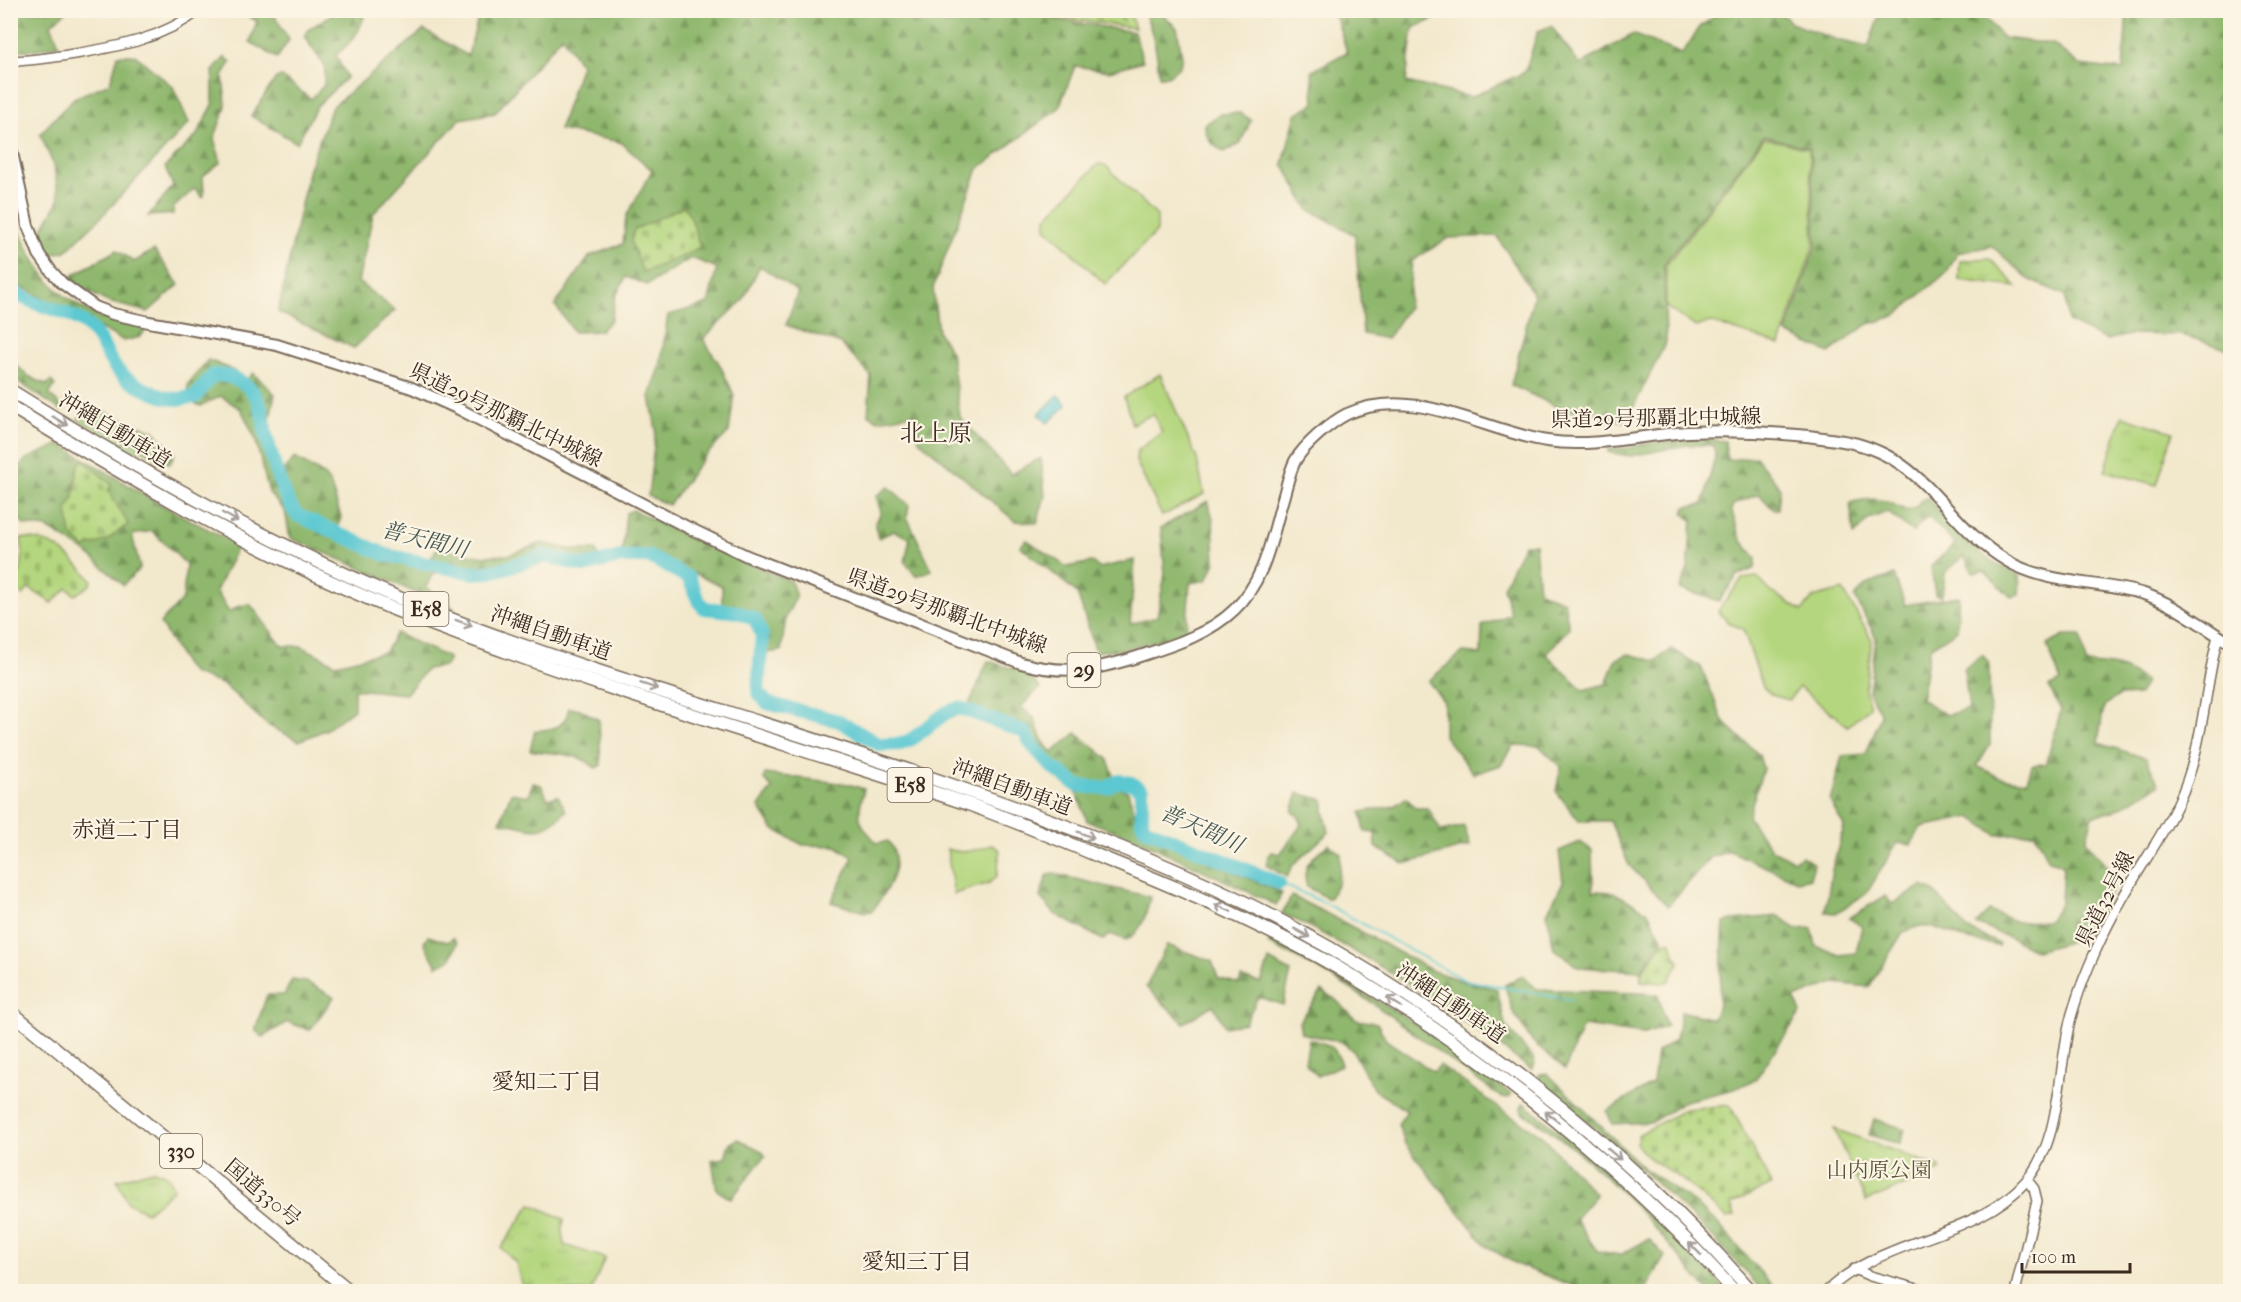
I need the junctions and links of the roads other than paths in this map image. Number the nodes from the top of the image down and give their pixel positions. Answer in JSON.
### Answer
{"nodes":[{"id":1,"x":200,"y":10,"type":"edge"},
{"id":2,"x":10,"y":62,"type":"edge"},
{"id":3,"x":10,"y":143,"type":"edge"},
{"id":4,"x":10,"y":390,"type":"edge"},
{"id":5,"x":10,"y":406,"type":"edge"},
{"id":6,"x":2218,"y":636,"type":"junction"},
{"id":7,"x":2230,"y":643,"type":"edge"},
{"id":8,"x":10,"y":1011,"type":"edge"},
{"id":9,"x":2027,"y":1180,"type":"junction"},
{"id":10,"x":1854,"y":1269,"type":"junction"},
{"id":11,"x":351,"y":1292,"type":"edge"},
{"id":12,"x":1735,"y":1292,"type":"edge"},
{"id":13,"x":1752,"y":1292,"type":"edge"},
{"id":14,"x":1826,"y":1292,"type":"edge"},
{"id":15,"x":1929,"y":1292,"type":"edge"},
{"id":16,"x":2015,"y":1292,"type":"edge"}],
"edges":[{"from":1,"to":2,"type":"main road"},
{"from":3,"to":6,"type":"main road","name":"県道29号那覇北中城線","number":"29"},
{"from":4,"to":13,"type":"highway","name":"沖縄自動車道","number":"E58","one_way":true},
{"from":12,"to":5,"type":"highway","name":"沖縄自動車道","number":"E58","one_way":true},
{"from":6,"to":7,"type":"main road","name":"県道29号那覇北中城線","number":"29"},
{"from":6,"to":9,"type":"main road","name":"県道32号線"},
{"from":8,"to":11,"type":"highway","name":"国道330号","number":"330"},
{"from":9,"to":10,"type":"main road","name":"県道32号線"},
{"from":9,"to":16,"type":"main road"},
{"from":10,"to":14,"type":"main road","name":"県道32号線"},
{"from":10,"to":15,"type":"main road"}]}
